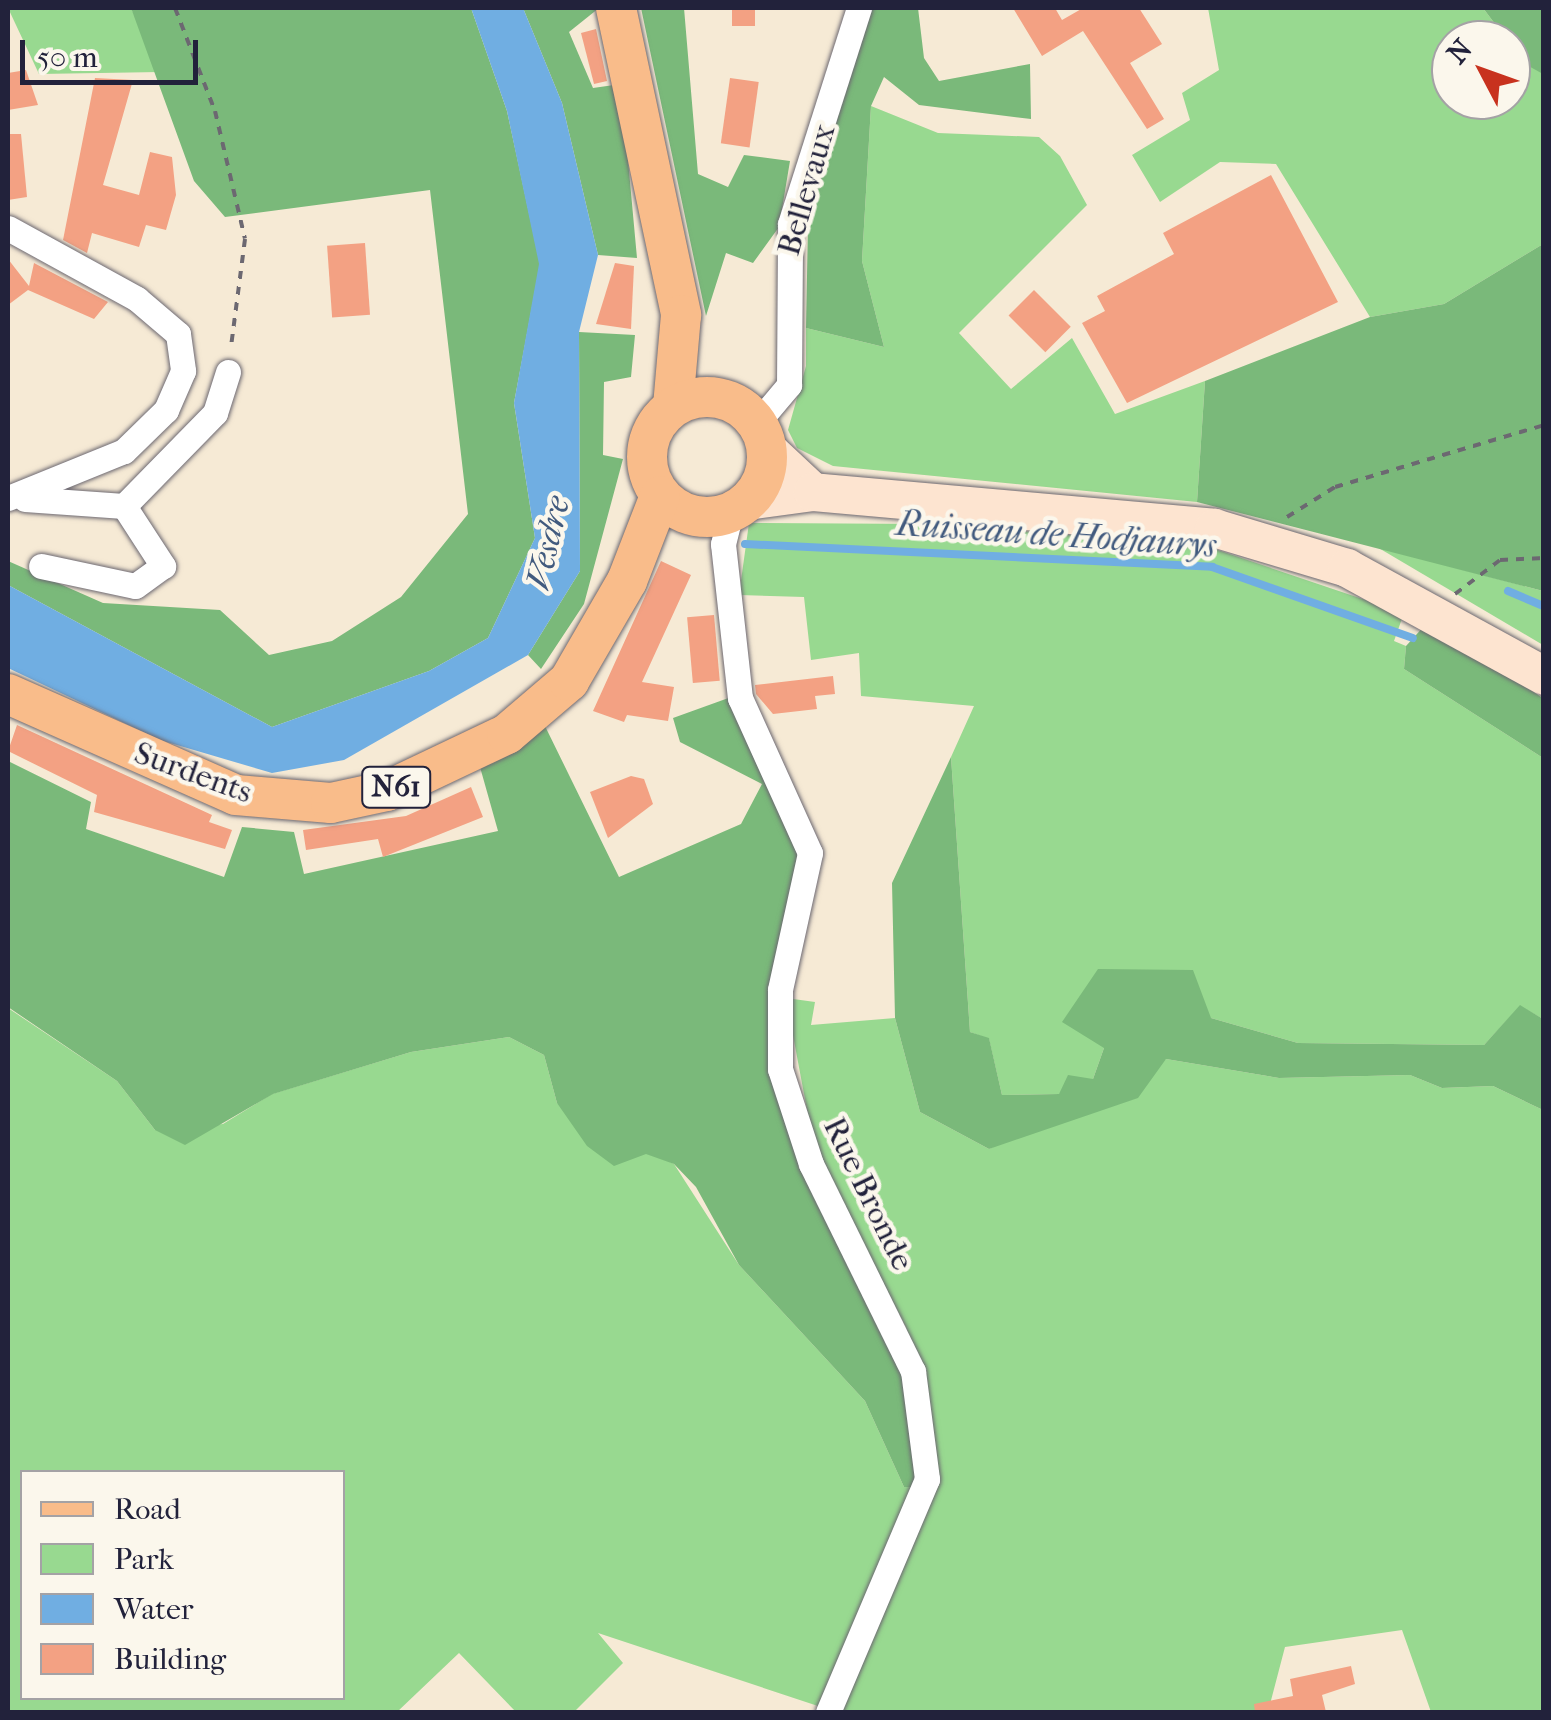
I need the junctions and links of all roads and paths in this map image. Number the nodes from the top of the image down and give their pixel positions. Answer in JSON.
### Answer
{"nodes":[{"id":1,"x":175,"y":8,"type":"edge"},
{"id":2,"x":616,"y":8,"type":"edge"},
{"id":3,"x":859,"y":8,"type":"edge"},
{"id":4,"x":8,"y":228,"type":"edge"},
{"id":5,"x":681,"y":315,"type":"junction"},
{"id":6,"x":228,"y":372,"type":"joint"},
{"id":7,"x":173,"y":395,"type":"junction"},
{"id":8,"x":672,"y":406,"type":"junction"},
{"id":9,"x":215,"y":413,"type":"junction"},
{"id":10,"x":753,"y":425,"type":"junction"},
{"id":11,"x":1544,"y":425,"type":"edge"},
{"id":12,"x":813,"y":492,"type":"junction"},
{"id":13,"x":660,"y":496,"type":"junction"},
{"id":14,"x":9,"y":498,"type":"edge"},
{"id":15,"x":124,"y":506,"type":"junction"},
{"id":16,"x":739,"y":507,"type":"junction"},
{"id":17,"x":1256,"y":538,"type":"junction"},
{"id":18,"x":1544,"y":558,"type":"edge"},
{"id":19,"x":41,"y":566,"type":"dead end"},
{"id":20,"x":1437,"y":611,"type":"junction"},
{"id":21,"x":1544,"y":676,"type":"edge"},
{"id":22,"x":8,"y":694,"type":"edge"},
{"id":23,"x":828,"y":1712,"type":"edge"}],
"edges":[{"from":1,"to":6,"type":"path"},
{"from":2,"to":5,"type":"main road"},
{"from":3,"to":10,"type":"street","name":"Bellevaux"},
{"from":4,"to":7,"type":"street"},
{"from":5,"to":8,"type":"main road"},
{"from":5,"to":10,"type":"main road"},
{"from":6,"to":9,"type":"street"},
{"from":7,"to":9,"type":"street"},
{"from":7,"to":14,"type":"street"},
{"from":8,"to":10,"type":"main road"},
{"from":8,"to":13,"type":"main road"},
{"from":9,"to":15,"type":"street"},
{"from":10,"to":12,"type":"main road"},
{"from":10,"to":16,"type":"main road"},
{"from":11,"to":17,"type":"path"},
{"from":12,"to":16,"type":"main road"},
{"from":12,"to":17,"type":"main road"},
{"from":13,"to":16,"type":"main road"},
{"from":13,"to":22,"type":"main road","name":"Surdents","number":"N61"},
{"from":14,"to":15,"type":"street"},
{"from":15,"to":19,"type":"street"},
{"from":16,"to":23,"type":"street","name":"Rue Bronde"},
{"from":17,"to":20,"type":"main road"},
{"from":18,"to":20,"type":"path"},
{"from":20,"to":21,"type":"main road"}]}
